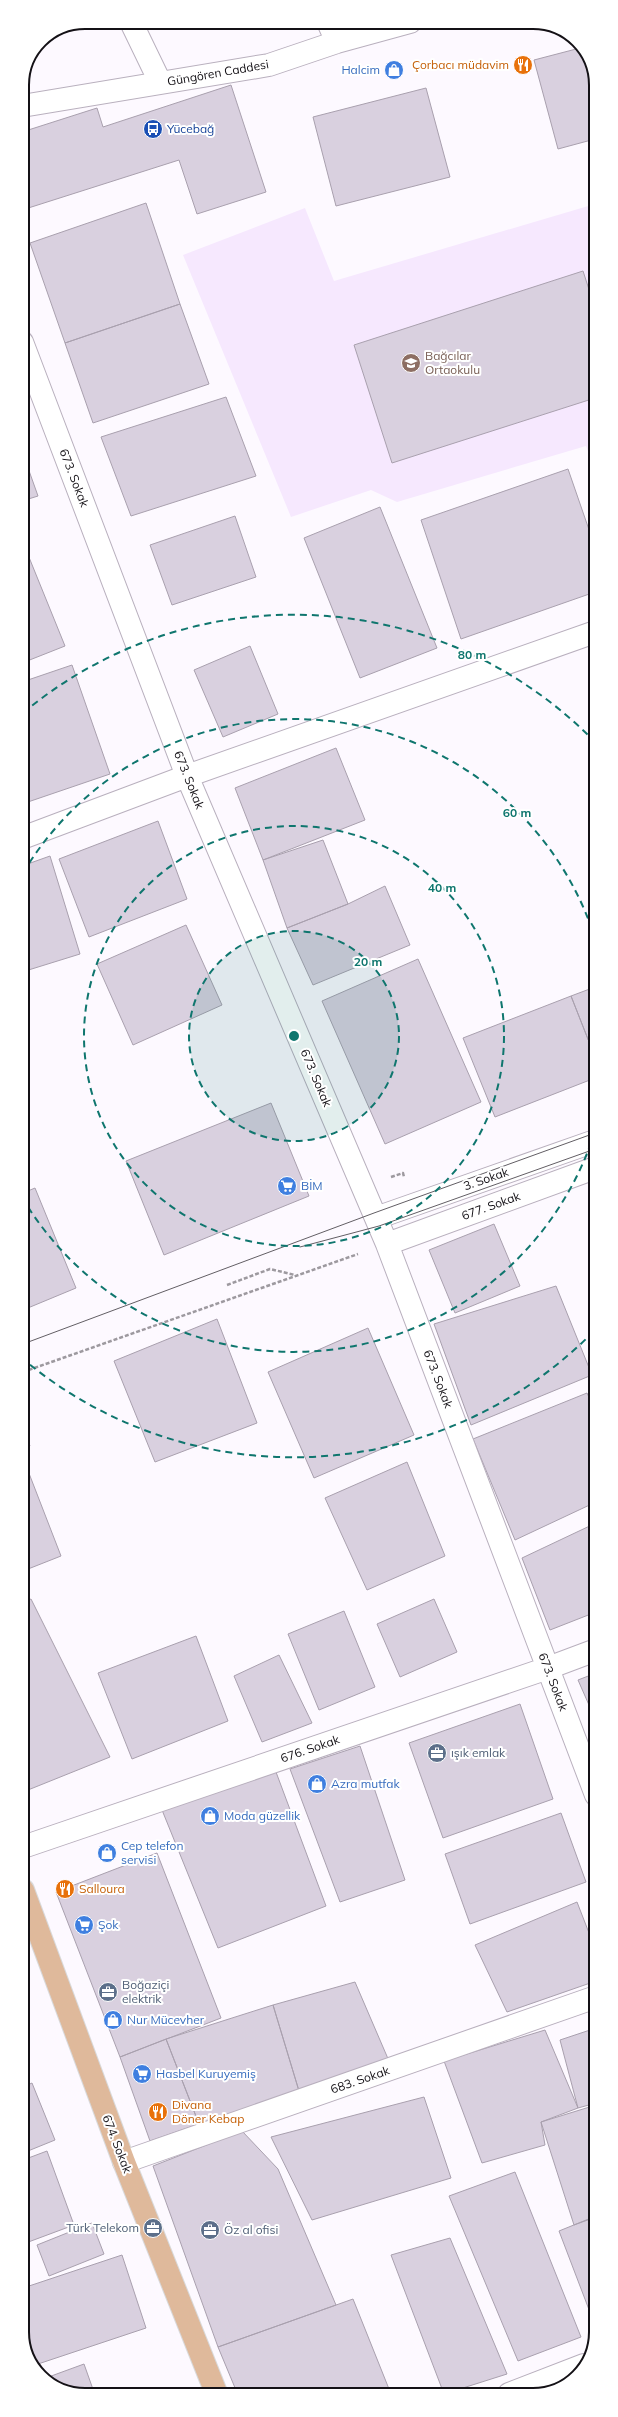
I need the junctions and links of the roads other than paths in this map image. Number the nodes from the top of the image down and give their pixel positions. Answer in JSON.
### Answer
{"nodes":[{"id":1,"x":135,"y":29,"type":"edge"},
{"id":2,"x":331,"y":29,"type":"edge"},
{"id":3,"x":384,"y":29,"type":"edge"},
{"id":4,"x":337,"y":42,"type":"junction"},
{"id":5,"x":160,"y":82,"type":"junction"},
{"id":6,"x":29,"y":105,"type":"edge"},
{"id":7,"x":29,"y":360,"type":"edge"},
{"id":8,"x":589,"y":634,"type":"edge"},
{"id":9,"x":187,"y":776,"type":"junction"},
{"id":10,"x":29,"y":835,"type":"edge"},
{"id":11,"x":589,"y":1143,"type":"edge"},
{"id":12,"x":589,"y":1170,"type":"edge"},
{"id":13,"x":376,"y":1218,"type":"junction"},
{"id":14,"x":387,"y":1244,"type":"junction"},
{"id":15,"x":589,"y":1653,"type":"edge"},
{"id":16,"x":548,"y":1668,"type":"junction"},
{"id":17,"x":589,"y":1776,"type":"edge"},
{"id":18,"x":29,"y":1845,"type":"edge"},
{"id":19,"x":29,"y":1906,"type":"edge"},
{"id":20,"x":589,"y":1999,"type":"edge"},
{"id":21,"x":124,"y":2162,"type":"junction"},
{"id":22,"x":575,"y":2369,"type":"edge"},
{"id":23,"x":215,"y":2388,"type":"edge"},
{"id":24,"x":525,"y":2388,"type":"edge"}],
"edges":[{"from":1,"to":5,"type":"street"},
{"from":2,"to":4,"type":"street"},
{"from":3,"to":4,"type":"street","name":"Güngören Caddesi"},
{"from":4,"to":5,"type":"street","name":"Güngören Caddesi"},
{"from":5,"to":6,"type":"street","name":"Güngören Caddesi"},
{"from":7,"to":9,"type":"street","name":"673. Sokak"},
{"from":8,"to":9,"type":"street"},
{"from":9,"to":10,"type":"street"},
{"from":9,"to":13,"type":"street","name":"673. Sokak"},
{"from":11,"to":13,"type":"street","name":"3. Sokak"},
{"from":12,"to":14,"type":"street","name":"677. Sokak"},
{"from":13,"to":14,"type":"street","name":"673. Sokak"},
{"from":14,"to":16,"type":"street","name":"673. Sokak"},
{"from":15,"to":16,"type":"street","name":"676. Sokak"},
{"from":16,"to":17,"type":"street","name":"673. Sokak"},
{"from":16,"to":18,"type":"street","name":"676. Sokak"},
{"from":19,"to":21,"type":"main road","name":"674. Sokak"},
{"from":20,"to":21,"type":"street","name":"683. Sokak"},
{"from":21,"to":23,"type":"main road","name":"674. Sokak"},
{"from":22,"to":24,"type":"street"}]}
